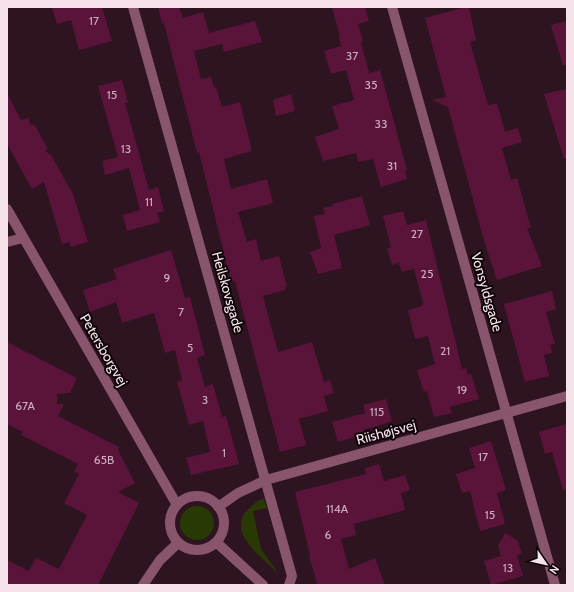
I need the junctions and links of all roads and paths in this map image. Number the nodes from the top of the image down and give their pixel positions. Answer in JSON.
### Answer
{"nodes":[{"id":1,"x":133,"y":7,"type":"edge"},
{"id":2,"x":392,"y":7,"type":"edge"},
{"id":3,"x":7,"y":209,"type":"edge"},
{"id":4,"x":23,"y":238,"type":"junction"},
{"id":5,"x":7,"y":242,"type":"edge"},
{"id":6,"x":567,"y":396,"type":"edge"},
{"id":7,"x":507,"y":412,"type":"junction"},
{"id":8,"x":266,"y":480,"type":"junction"},
{"id":9,"x":177,"y":505,"type":"junction"},
{"id":10,"x":218,"y":507,"type":"junction"},
{"id":11,"x":216,"y":542,"type":"junction"},
{"id":12,"x":178,"y":543,"type":"junction"},
{"id":13,"x":143,"y":585,"type":"edge"},
{"id":14,"x":263,"y":585,"type":"edge"},
{"id":15,"x":289,"y":585,"type":"edge"},
{"id":16,"x":555,"y":585,"type":"edge"}],
"edges":[{"from":1,"to":8,"type":"street","name":"Heilskovsgade"},
{"from":2,"to":7,"type":"street","name":"Vonsyldsgade"},
{"from":3,"to":4,"type":"street","name":"Petersborgvej"},
{"from":4,"to":5,"type":"street"},
{"from":4,"to":9,"type":"street","name":"Petersborgvej"},
{"from":6,"to":7,"type":"street","name":"Riishøjsvej"},
{"from":7,"to":8,"type":"street","name":"Riishøjsvej"},
{"from":7,"to":16,"type":"street","name":"Vonsyldsgade"},
{"from":8,"to":10,"type":"street","name":"Riishøjsvej"},
{"from":8,"to":15,"type":"street","name":"Heilskovsgade"},
{"from":9,"to":10,"type":"street"},
{"from":9,"to":12,"type":"street"},
{"from":10,"to":11,"type":"street"},
{"from":11,"to":12,"type":"street"},
{"from":11,"to":14,"type":"street"},
{"from":12,"to":13,"type":"street"}]}
